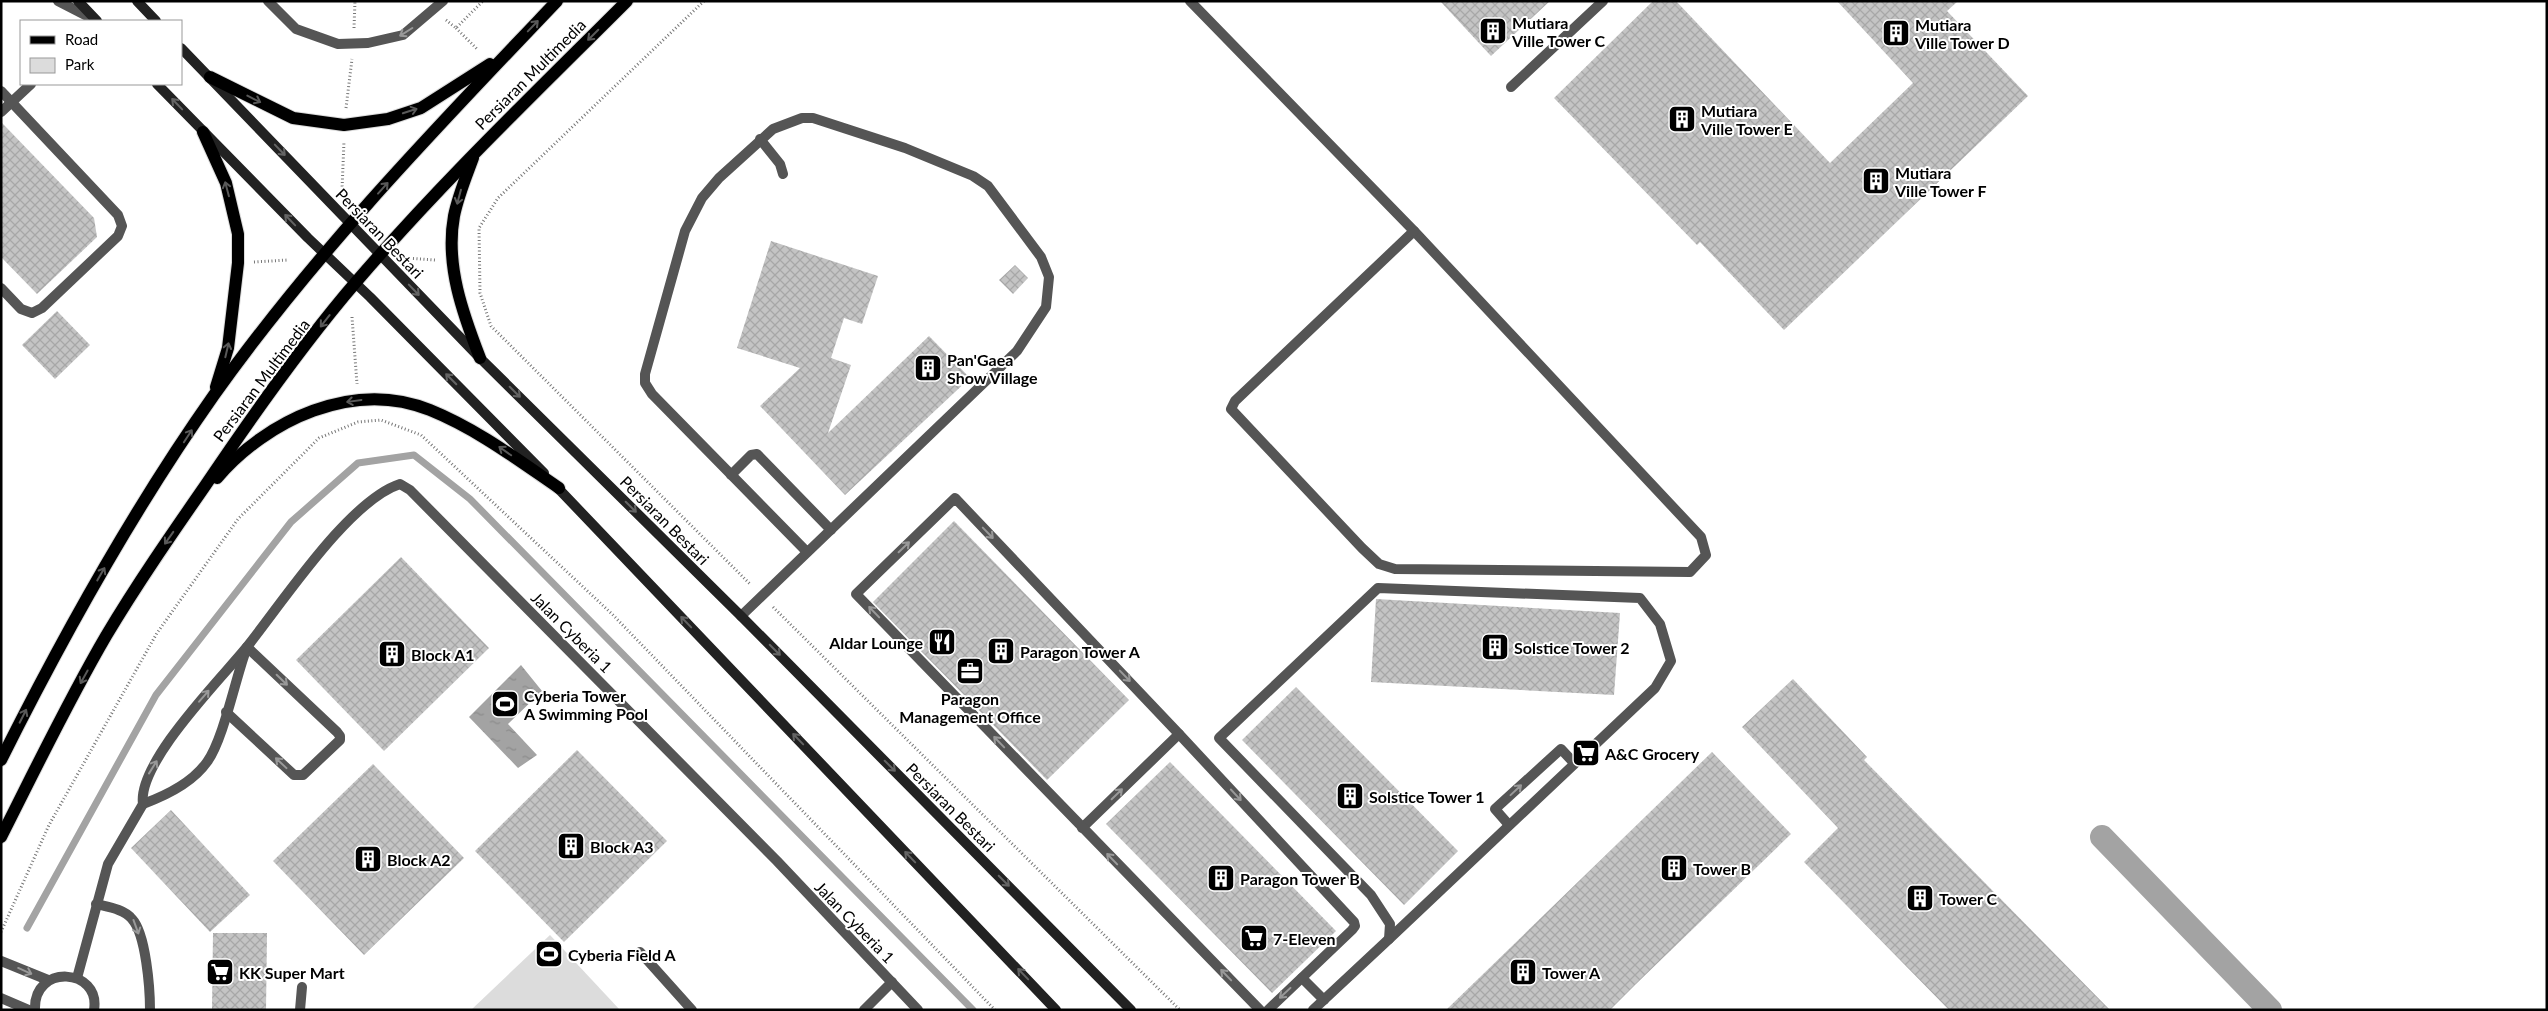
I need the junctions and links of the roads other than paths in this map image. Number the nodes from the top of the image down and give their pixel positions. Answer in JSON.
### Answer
{"nodes":[{"id":1,"x":58,"y":1,"type":"edge"},
{"id":2,"x":78,"y":1,"type":"edge"},
{"id":3,"x":137,"y":1,"type":"edge"},
{"id":4,"x":268,"y":1,"type":"edge"},
{"id":5,"x":443,"y":1,"type":"edge"},
{"id":6,"x":557,"y":1,"type":"edge"},
{"id":7,"x":628,"y":1,"type":"edge"},
{"id":8,"x":1190,"y":1,"type":"edge"},
{"id":9,"x":1603,"y":1,"type":"edge"},
{"id":10,"x":95,"y":20,"type":"edge"},
{"id":11,"x":96,"y":20,"type":"edge"},
{"id":12,"x":155,"y":20,"type":"edge"},
{"id":13,"x":182,"y":49,"type":"edge"},
{"id":14,"x":509,"y":52,"type":"junction"},
{"id":15,"x":210,"y":77,"type":"junction"},
{"id":16,"x":30,"y":85,"type":"edge"},
{"id":17,"x":158,"y":85,"type":"edge"},
{"id":18,"x":1511,"y":87,"type":"dead end"},
{"id":19,"x":1,"y":91,"type":"edge"},
{"id":20,"x":12,"y":102,"type":"junction"},
{"id":21,"x":1,"y":112,"type":"edge"},
{"id":22,"x":203,"y":132,"type":"junction"},
{"id":23,"x":760,"y":140,"type":"junction"},
{"id":24,"x":476,"y":151,"type":"junction"},
{"id":25,"x":783,"y":174,"type":"dead end"},
{"id":26,"x":351,"y":224,"type":"junction"},
{"id":27,"x":1414,"y":232,"type":"junction"},
{"id":28,"x":325,"y":255,"type":"junction"},
{"id":29,"x":380,"y":255,"type":"junction"},
{"id":30,"x":356,"y":283,"type":"junction"},
{"id":31,"x":1,"y":288,"type":"edge"},
{"id":32,"x":480,"y":358,"type":"junction"},
{"id":33,"x":213,"y":397,"type":"junction"},
{"id":34,"x":731,"y":475,"type":"junction"},
{"id":35,"x":559,"y":488,"type":"junction"},
{"id":36,"x":181,"y":520,"type":"junction"},
{"id":37,"x":831,"y":530,"type":"junction"},
{"id":38,"x":807,"y":552,"type":"junction"},
{"id":39,"x":741,"y":616,"type":"junction"},
{"id":40,"x":247,"y":647,"type":"junction"},
{"id":41,"x":226,"y":712,"type":"junction"},
{"id":42,"x":1179,"y":734,"type":"junction"},
{"id":43,"x":1,"y":760,"type":"edge"},
{"id":44,"x":1574,"y":763,"type":"junction"},
{"id":45,"x":143,"y":804,"type":"junction"},
{"id":46,"x":1509,"y":825,"type":"junction"},
{"id":47,"x":1082,"y":828,"type":"junction"},
{"id":48,"x":1,"y":837,"type":"edge"},
{"id":49,"x":96,"y":904,"type":"junction"},
{"id":50,"x":1389,"y":939,"type":"junction"},
{"id":51,"x":640,"y":952,"type":"dead end"},
{"id":52,"x":1,"y":961,"type":"edge"},
{"id":53,"x":77,"y":978,"type":"junction"},
{"id":54,"x":1302,"y":978,"type":"junction"},
{"id":55,"x":48,"y":980,"type":"junction"},
{"id":56,"x":892,"y":982,"type":"junction"},
{"id":57,"x":302,"y":987,"type":"dead end"},
{"id":58,"x":1,"y":998,"type":"edge"},
{"id":59,"x":1324,"y":1000,"type":"junction"},
{"id":60,"x":29,"y":1010,"type":"edge"},
{"id":61,"x":35,"y":1010,"type":"edge"},
{"id":62,"x":94,"y":1010,"type":"edge"},
{"id":63,"x":150,"y":1010,"type":"edge"},
{"id":64,"x":300,"y":1010,"type":"edge"},
{"id":65,"x":692,"y":1010,"type":"edge"},
{"id":66,"x":864,"y":1010,"type":"edge"},
{"id":67,"x":918,"y":1010,"type":"edge"},
{"id":68,"x":1056,"y":1010,"type":"edge"},
{"id":69,"x":1131,"y":1010,"type":"edge"},
{"id":70,"x":1260,"y":1010,"type":"edge"},
{"id":71,"x":1268,"y":1010,"type":"edge"},
{"id":72,"x":1313,"y":1010,"type":"edge"}],
"edges":[{"from":1,"to":10,"type":"street"},
{"from":2,"to":11,"type":"main road"},
{"from":3,"to":12,"type":"main road"},
{"from":5,"to":4,"type":"street","one_way":true},
{"from":14,"to":6,"type":"main road","name":"Persiaran Multimedia","one_way":true},
{"from":7,"to":24,"type":"main road","name":"Persiaran Multimedia","one_way":true},
{"from":8,"to":27,"type":"street"},
{"from":9,"to":18,"type":"street"},
{"from":13,"to":15,"type":"main road","name":"Persiaran Bestari"},
{"from":15,"to":14,"type":"main road","one_way":true},
{"from":26,"to":14,"type":"main road","name":"Persiaran Multimedia","one_way":true},
{"from":15,"to":26,"type":"main road","name":"Persiaran Bestari","one_way":true},
{"from":16,"to":20,"type":"street"},
{"from":22,"to":17,"type":"main road","one_way":true},
{"from":19,"to":20,"type":"street"},
{"from":20,"to":21,"type":"street"},
{"from":20,"to":31,"type":"street"},
{"from":28,"to":22,"type":"main road","one_way":true},
{"from":33,"to":22,"type":"main road","one_way":true},
{"from":23,"to":25,"type":"street"},
{"from":23,"to":34,"type":"street"},
{"from":23,"to":37,"type":"street"},
{"from":24,"to":29,"type":"main road","name":"Persiaran Multimedia"},
{"from":24,"to":32,"type":"main road","one_way":true},
{"from":26,"to":28,"type":"main road","name":"Persiaran Multimedia"},
{"from":26,"to":29,"type":"main road","name":"Persiaran Bestari"},
{"from":27,"to":27,"type":"street"},
{"from":28,"to":30,"type":"main road"},
{"from":28,"to":33,"type":"main road","name":"Persiaran Multimedia"},
{"from":29,"to":30,"type":"main road","name":"Persiaran Multimedia"},
{"from":29,"to":32,"type":"main road","name":"Persiaran Bestari","one_way":true},
{"from":35,"to":30,"type":"main road","one_way":true},
{"from":30,"to":36,"type":"main road","name":"Persiaran Multimedia","one_way":true},
{"from":32,"to":39,"type":"main road","name":"Persiaran Bestari","one_way":true},
{"from":43,"to":33,"type":"main road","name":"Persiaran Multimedia","one_way":true},
{"from":34,"to":37,"type":"street"},
{"from":34,"to":38,"type":"street"},
{"from":35,"to":36,"type":"main road","one_way":true},
{"from":68,"to":35,"type":"main road","one_way":true},
{"from":36,"to":48,"type":"main road","name":"Persiaran Multimedia","one_way":true},
{"from":37,"to":38,"type":"street"},
{"from":38,"to":39,"type":"street"},
{"from":39,"to":69,"type":"main road","name":"Persiaran Bestari","one_way":true},
{"from":40,"to":41,"type":"street","name":"Jalan Cyberia 1"},
{"from":40,"to":41,"type":"street","one_way":true},
{"from":45,"to":40,"type":"street","name":"Jalan Cyberia 1","one_way":true},
{"from":40,"to":56,"type":"street","name":"Jalan Cyberia 1"},
{"from":41,"to":45,"type":"street","name":"Jalan Cyberia 1"},
{"from":47,"to":42,"type":"street","one_way":true},
{"from":47,"to":42,"type":"street","one_way":true},
{"from":42,"to":54,"type":"street","one_way":true},
{"from":44,"to":46,"type":"street"},
{"from":46,"to":44,"type":"street","one_way":true},
{"from":44,"to":50,"type":"street"},
{"from":45,"to":49,"type":"street","name":"Jalan Cyberia 1"},
{"from":46,"to":50,"type":"street"},
{"from":70,"to":47,"type":"street","one_way":true},
{"from":49,"to":53,"type":"street","name":"Jalan Cyberia 1"},
{"from":49,"to":63,"type":"street","one_way":true},
{"from":50,"to":59,"type":"street"},
{"from":51,"to":65,"type":"street"},
{"from":52,"to":55,"type":"street","one_way":true},
{"from":53,"to":55,"type":"street"},
{"from":53,"to":62,"type":"street"},
{"from":54,"to":59,"type":"street"},
{"from":54,"to":71,"type":"street","one_way":true},
{"from":55,"to":61,"type":"street"},
{"from":56,"to":66,"type":"street"},
{"from":56,"to":67,"type":"street","name":"Jalan Cyberia 1"},
{"from":57,"to":64,"type":"street"},
{"from":58,"to":60,"type":"street"},
{"from":59,"to":72,"type":"street"}]}
